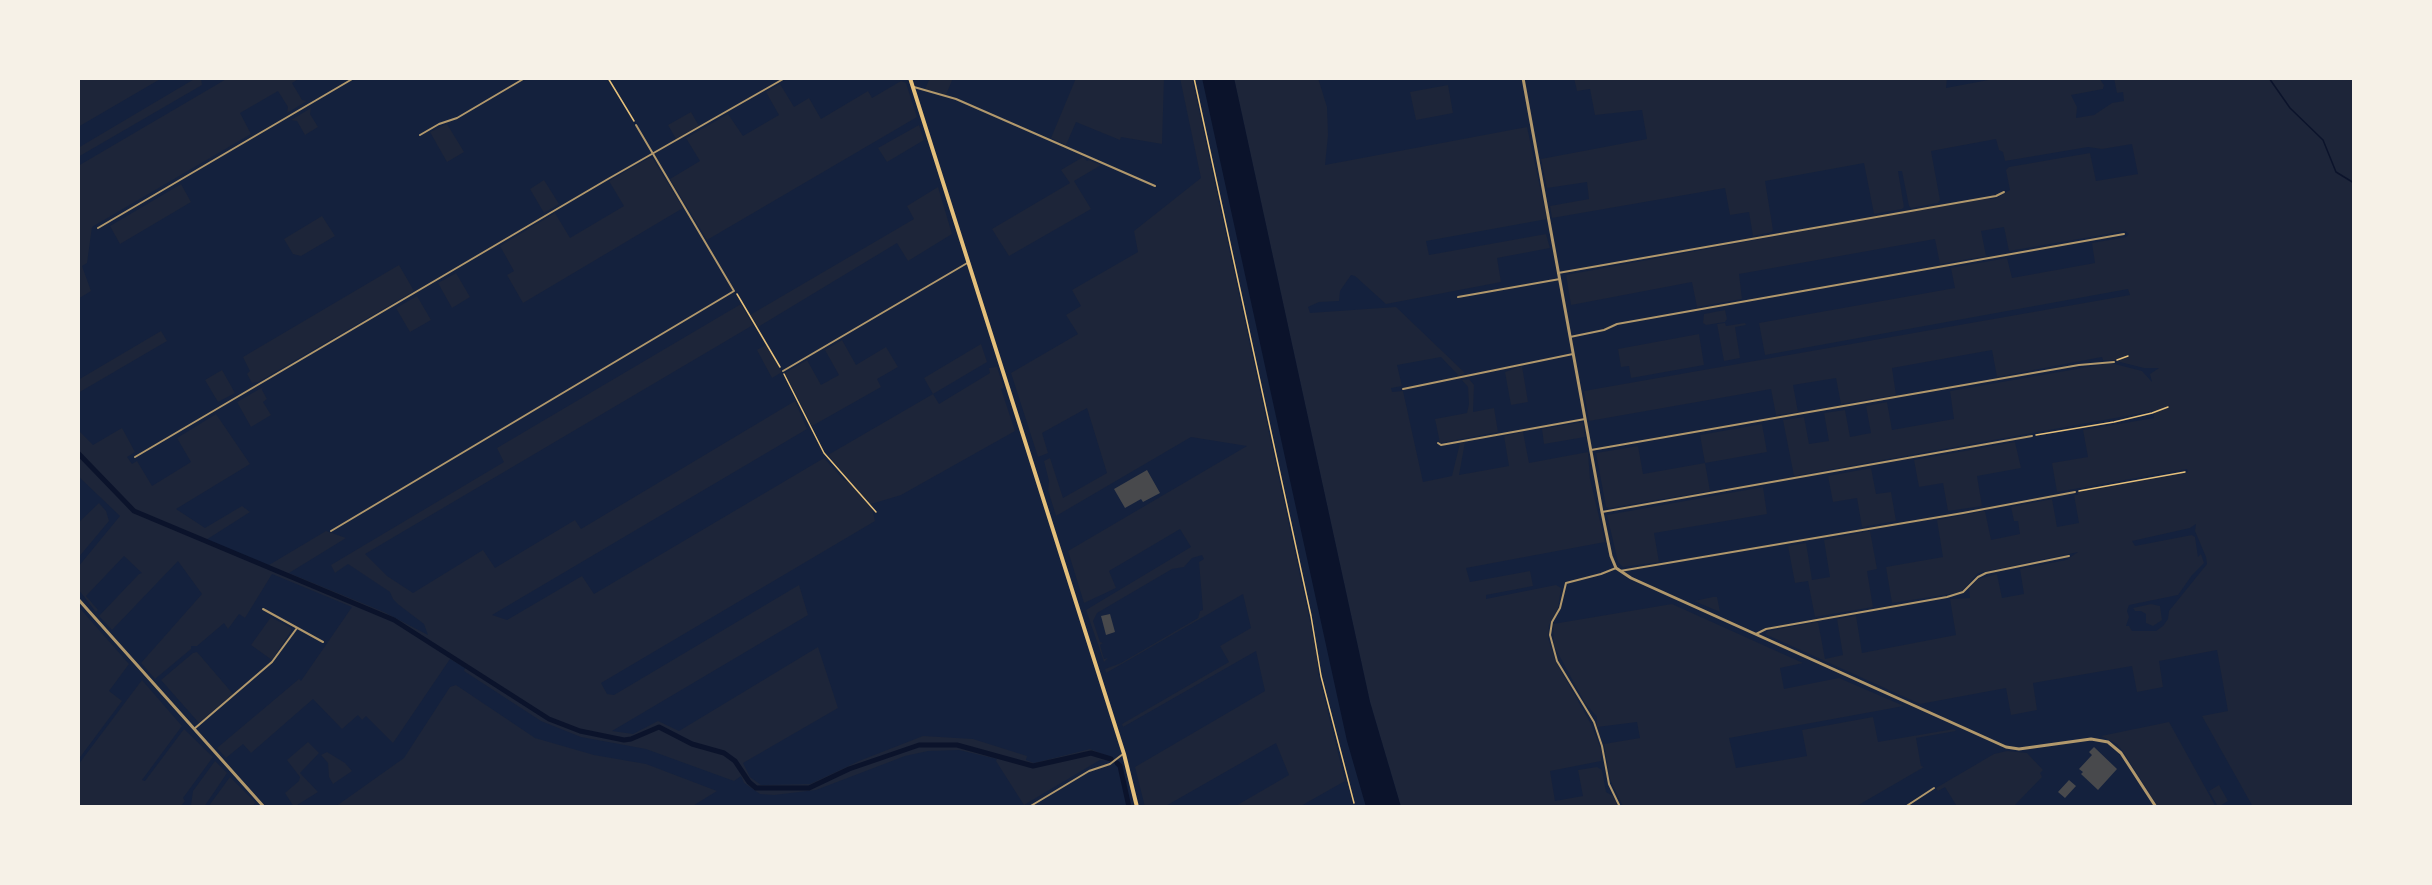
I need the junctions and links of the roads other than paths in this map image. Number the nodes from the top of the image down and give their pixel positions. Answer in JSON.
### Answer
{"nodes":[{"id":1,"x":354,"y":78,"type":"edge"},
{"id":2,"x":525,"y":78,"type":"edge"},
{"id":3,"x":785,"y":78,"type":"edge"},
{"id":4,"x":910,"y":78,"type":"edge"},
{"id":5,"x":1523,"y":78,"type":"edge"},
{"id":6,"x":912,"y":86,"type":"junction"},
{"id":7,"x":636,"y":125,"type":"road end"},
{"id":8,"x":420,"y":135,"type":"dead end"},
{"id":9,"x":653,"y":153,"type":"junction"},
{"id":10,"x":1155,"y":186,"type":"dead end"},
{"id":11,"x":2004,"y":192,"type":"dead end"},
{"id":12,"x":98,"y":228,"type":"dead end"},
{"id":13,"x":2124,"y":234,"type":"dead end"},
{"id":14,"x":969,"y":262,"type":"junction"},
{"id":15,"x":1558,"y":273,"type":"junction"},
{"id":16,"x":1560,"y":279,"type":"junction"},
{"id":17,"x":1458,"y":297,"type":"dead end"},
{"id":18,"x":1570,"y":337,"type":"junction"},
{"id":19,"x":1573,"y":354,"type":"junction"},
{"id":20,"x":2114,"y":362,"type":"road end"},
{"id":21,"x":783,"y":371,"type":"road end"},
{"id":22,"x":1403,"y":388,"type":"dead end"},
{"id":23,"x":1585,"y":419,"type":"junction"},
{"id":24,"x":2032,"y":436,"type":"road end"},
{"id":25,"x":1438,"y":443,"type":"dead end"},
{"id":26,"x":1591,"y":450,"type":"junction"},
{"id":27,"x":135,"y":457,"type":"dead end"},
{"id":28,"x":2075,"y":492,"type":"road end"},
{"id":29,"x":1602,"y":512,"type":"junction"},
{"id":30,"x":331,"y":531,"type":"dead end"},
{"id":31,"x":2069,"y":556,"type":"dead end"},
{"id":32,"x":1616,"y":568,"type":"junction"},
{"id":33,"x":1620,"y":571,"type":"junction"},
{"id":34,"x":78,"y":599,"type":"edge"},
{"id":35,"x":263,"y":609,"type":"dead end"},
{"id":36,"x":297,"y":628,"type":"junction"},
{"id":37,"x":1756,"y":634,"type":"junction"},
{"id":38,"x":323,"y":642,"type":"dead end"},
{"id":39,"x":195,"y":729,"type":"junction"},
{"id":40,"x":1124,"y":754,"type":"junction"},
{"id":41,"x":1934,"y":788,"type":"dead end"},
{"id":42,"x":264,"y":807,"type":"edge"},
{"id":43,"x":1029,"y":807,"type":"edge"},
{"id":44,"x":1137,"y":807,"type":"edge"},
{"id":45,"x":1620,"y":807,"type":"edge"},
{"id":46,"x":1905,"y":807,"type":"edge"},
{"id":47,"x":2156,"y":807,"type":"edge"}],
"edges":[{"from":1,"to":12,"type":"street"},
{"from":2,"to":8,"type":"street"},
{"from":3,"to":9,"type":"street"},
{"from":4,"to":6,"type":"main road"},
{"from":5,"to":15,"type":"street"},
{"from":6,"to":10,"type":"street"},
{"from":6,"to":14,"type":"main road"},
{"from":7,"to":9,"type":"street"},
{"from":9,"to":27,"type":"street"},
{"from":9,"to":30,"type":"street"},
{"from":11,"to":15,"type":"street"},
{"from":13,"to":18,"type":"street"},
{"from":14,"to":21,"type":"street"},
{"from":14,"to":40,"type":"main road"},
{"from":15,"to":16,"type":"street"},
{"from":16,"to":17,"type":"street"},
{"from":16,"to":18,"type":"street"},
{"from":18,"to":19,"type":"street"},
{"from":19,"to":22,"type":"street"},
{"from":19,"to":23,"type":"street"},
{"from":20,"to":26,"type":"street"},
{"from":23,"to":25,"type":"street"},
{"from":23,"to":26,"type":"street"},
{"from":24,"to":29,"type":"street"},
{"from":26,"to":29,"type":"street"},
{"from":28,"to":33,"type":"street"},
{"from":29,"to":32,"type":"street"},
{"from":31,"to":37,"type":"street"},
{"from":32,"to":33,"type":"street"},
{"from":32,"to":45,"type":"street"},
{"from":33,"to":37,"type":"street"},
{"from":34,"to":39,"type":"street"},
{"from":35,"to":36,"type":"street"},
{"from":36,"to":38,"type":"street"},
{"from":36,"to":39,"type":"street"},
{"from":37,"to":47,"type":"street"},
{"from":39,"to":42,"type":"street"},
{"from":40,"to":43,"type":"street"},
{"from":40,"to":44,"type":"main road"},
{"from":41,"to":46,"type":"street"}]}
